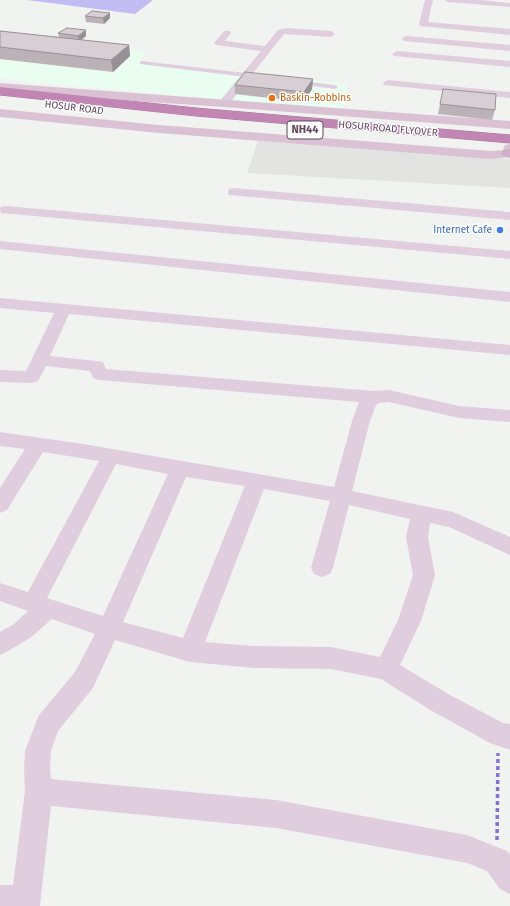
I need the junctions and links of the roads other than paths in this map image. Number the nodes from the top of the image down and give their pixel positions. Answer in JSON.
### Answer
{"nodes":[{"id":1,"x":429,"y":0,"type":"edge"},
{"id":2,"x":448,"y":0,"type":"edge"},
{"id":3,"x":498,"y":5,"type":"edge"},
{"id":4,"x":510,"y":6,"type":"edge"},
{"id":5,"x":461,"y":27,"type":"junction"},
{"id":6,"x":496,"y":27,"type":"junction"},
{"id":7,"x":510,"y":32,"type":"edge"},
{"id":8,"x":227,"y":33,"type":"dead end"},
{"id":9,"x":331,"y":34,"type":"dead end"},
{"id":10,"x":407,"y":39,"type":"dead end"},
{"id":11,"x":495,"y":40,"type":"dead end"},
{"id":12,"x":454,"y":43,"type":"junction"},
{"id":13,"x":510,"y":48,"type":"edge"},
{"id":14,"x":267,"y":49,"type":"junction"},
{"id":15,"x":397,"y":54,"type":"dead end"},
{"id":16,"x":450,"y":58,"type":"junction"},
{"id":17,"x":142,"y":63,"type":"dead end"},
{"id":18,"x":510,"y":64,"type":"edge"},
{"id":19,"x":248,"y":77,"type":"junction"},
{"id":20,"x":297,"y":83,"type":"edge"},
{"id":21,"x":388,"y":83,"type":"dead end"},
{"id":22,"x":0,"y":87,"type":"edge"},
{"id":23,"x":335,"y":87,"type":"dead end"},
{"id":24,"x":0,"y":92,"type":"edge"},
{"id":25,"x":510,"y":95,"type":"edge"},
{"id":26,"x":0,"y":100,"type":"edge"},
{"id":27,"x":224,"y":103,"type":"junction"},
{"id":28,"x":147,"y":112,"type":"junction"},
{"id":29,"x":0,"y":114,"type":"edge"},
{"id":30,"x":458,"y":125,"type":"junction"},
{"id":31,"x":510,"y":125,"type":"edge"},
{"id":32,"x":510,"y":131,"type":"edge"},
{"id":33,"x":417,"y":135,"type":"junction"},
{"id":34,"x":510,"y":139,"type":"edge"},
{"id":35,"x":510,"y":151,"type":"edge"},
{"id":36,"x":234,"y":192,"type":"dead end"},
{"id":37,"x":6,"y":210,"type":"dead end"},
{"id":38,"x":510,"y":216,"type":"edge"},
{"id":39,"x":0,"y":245,"type":"edge"},
{"id":40,"x":510,"y":255,"type":"edge"},
{"id":41,"x":510,"y":297,"type":"edge"},
{"id":42,"x":0,"y":302,"type":"edge"},
{"id":43,"x":64,"y":308,"type":"junction"},
{"id":44,"x":510,"y":350,"type":"edge"},
{"id":45,"x":40,"y":360,"type":"junction"},
{"id":46,"x":0,"y":376,"type":"edge"},
{"id":47,"x":374,"y":397,"type":"junction"},
{"id":48,"x":510,"y":416,"type":"edge"},
{"id":49,"x":0,"y":439,"type":"edge"},
{"id":50,"x":38,"y":444,"type":"junction"},
{"id":51,"x":111,"y":456,"type":"junction"},
{"id":52,"x":180,"y":469,"type":"junction"},
{"id":53,"x":257,"y":480,"type":"junction"},
{"id":54,"x":342,"y":496,"type":"junction"},
{"id":55,"x":0,"y":505,"type":"edge"},
{"id":56,"x":421,"y":514,"type":"junction"},
{"id":57,"x":510,"y":546,"type":"edge"},
{"id":58,"x":322,"y":568,"type":"dead end"},
{"id":59,"x":0,"y":592,"type":"edge"},
{"id":60,"x":40,"y":606,"type":"junction"},
{"id":61,"x":108,"y":628,"type":"junction"},
{"id":62,"x":0,"y":644,"type":"edge"},
{"id":63,"x":190,"y":651,"type":"junction"},
{"id":64,"x":386,"y":669,"type":"junction"},
{"id":65,"x":504,"y":736,"type":"edge"},
{"id":66,"x":39,"y":791,"type":"junction"},
{"id":67,"x":503,"y":870,"type":"edge"},
{"id":68,"x":0,"y":900,"type":"edge"},
{"id":69,"x":24,"y":906,"type":"edge"}],
"edges":[{"from":1,"to":5,"type":"street"},
{"from":2,"to":3,"type":"street"},
{"from":3,"to":4,"type":"street"},
{"from":5,"to":6,"type":"street"},
{"from":5,"to":12,"type":"street"},
{"from":6,"to":7,"type":"street"},
{"from":6,"to":11,"type":"street"},
{"from":8,"to":14,"type":"street"},
{"from":9,"to":14,"type":"street"},
{"from":10,"to":12,"type":"street"},
{"from":12,"to":13,"type":"street"},
{"from":12,"to":16,"type":"street"},
{"from":14,"to":19,"type":"street"},
{"from":15,"to":16,"type":"street"},
{"from":16,"to":18,"type":"street"},
{"from":17,"to":19,"type":"lane"},
{"from":19,"to":27,"type":"street"},
{"from":20,"to":23,"type":"lane"},
{"from":21,"to":25,"type":"street"},
{"from":22,"to":27,"type":"street"},
{"from":24,"to":28,"type":"highway","name":"HOSUR ROAD","number":"NH44"},
{"from":26,"to":28,"type":"highway","name":"HOSUR ROAD","number":"NH44"},
{"from":27,"to":30,"type":"street"},
{"from":28,"to":30,"type":"highway"},
{"from":28,"to":33,"type":"highway","name":"HOSUR ROAD FLYOVER","number":"NH44"},
{"from":28,"to":35,"type":"highway"},
{"from":29,"to":35,"type":"street"},
{"from":30,"to":31,"type":"street"},
{"from":30,"to":32,"type":"highway"},
{"from":33,"to":34,"type":"highway","name":"HOSUR ROAD FLYOVER","number":"NH44"},
{"from":33,"to":35,"type":"highway","name":"HOSUR ROAD FLYOVER","number":"NH44"},
{"from":36,"to":38,"type":"street"},
{"from":37,"to":40,"type":"street"},
{"from":39,"to":41,"type":"street"},
{"from":42,"to":43,"type":"street"},
{"from":43,"to":44,"type":"street"},
{"from":43,"to":45,"type":"street"},
{"from":45,"to":46,"type":"street"},
{"from":45,"to":47,"type":"street"},
{"from":47,"to":48,"type":"street"},
{"from":47,"to":54,"type":"street"},
{"from":49,"to":50,"type":"street"},
{"from":50,"to":51,"type":"street"},
{"from":50,"to":55,"type":"street"},
{"from":51,"to":52,"type":"street"},
{"from":51,"to":60,"type":"street"},
{"from":52,"to":53,"type":"street"},
{"from":52,"to":61,"type":"street"},
{"from":53,"to":54,"type":"street"},
{"from":53,"to":63,"type":"street"},
{"from":54,"to":56,"type":"street"},
{"from":54,"to":58,"type":"street"},
{"from":56,"to":57,"type":"street"},
{"from":56,"to":64,"type":"street"},
{"from":59,"to":60,"type":"street"},
{"from":60,"to":61,"type":"street"},
{"from":60,"to":62,"type":"street"},
{"from":61,"to":63,"type":"street"},
{"from":61,"to":66,"type":"street"},
{"from":63,"to":64,"type":"street"},
{"from":64,"to":65,"type":"street"},
{"from":66,"to":67,"type":"street"},
{"from":66,"to":69,"type":"street"},
{"from":68,"to":69,"type":"street"}]}
